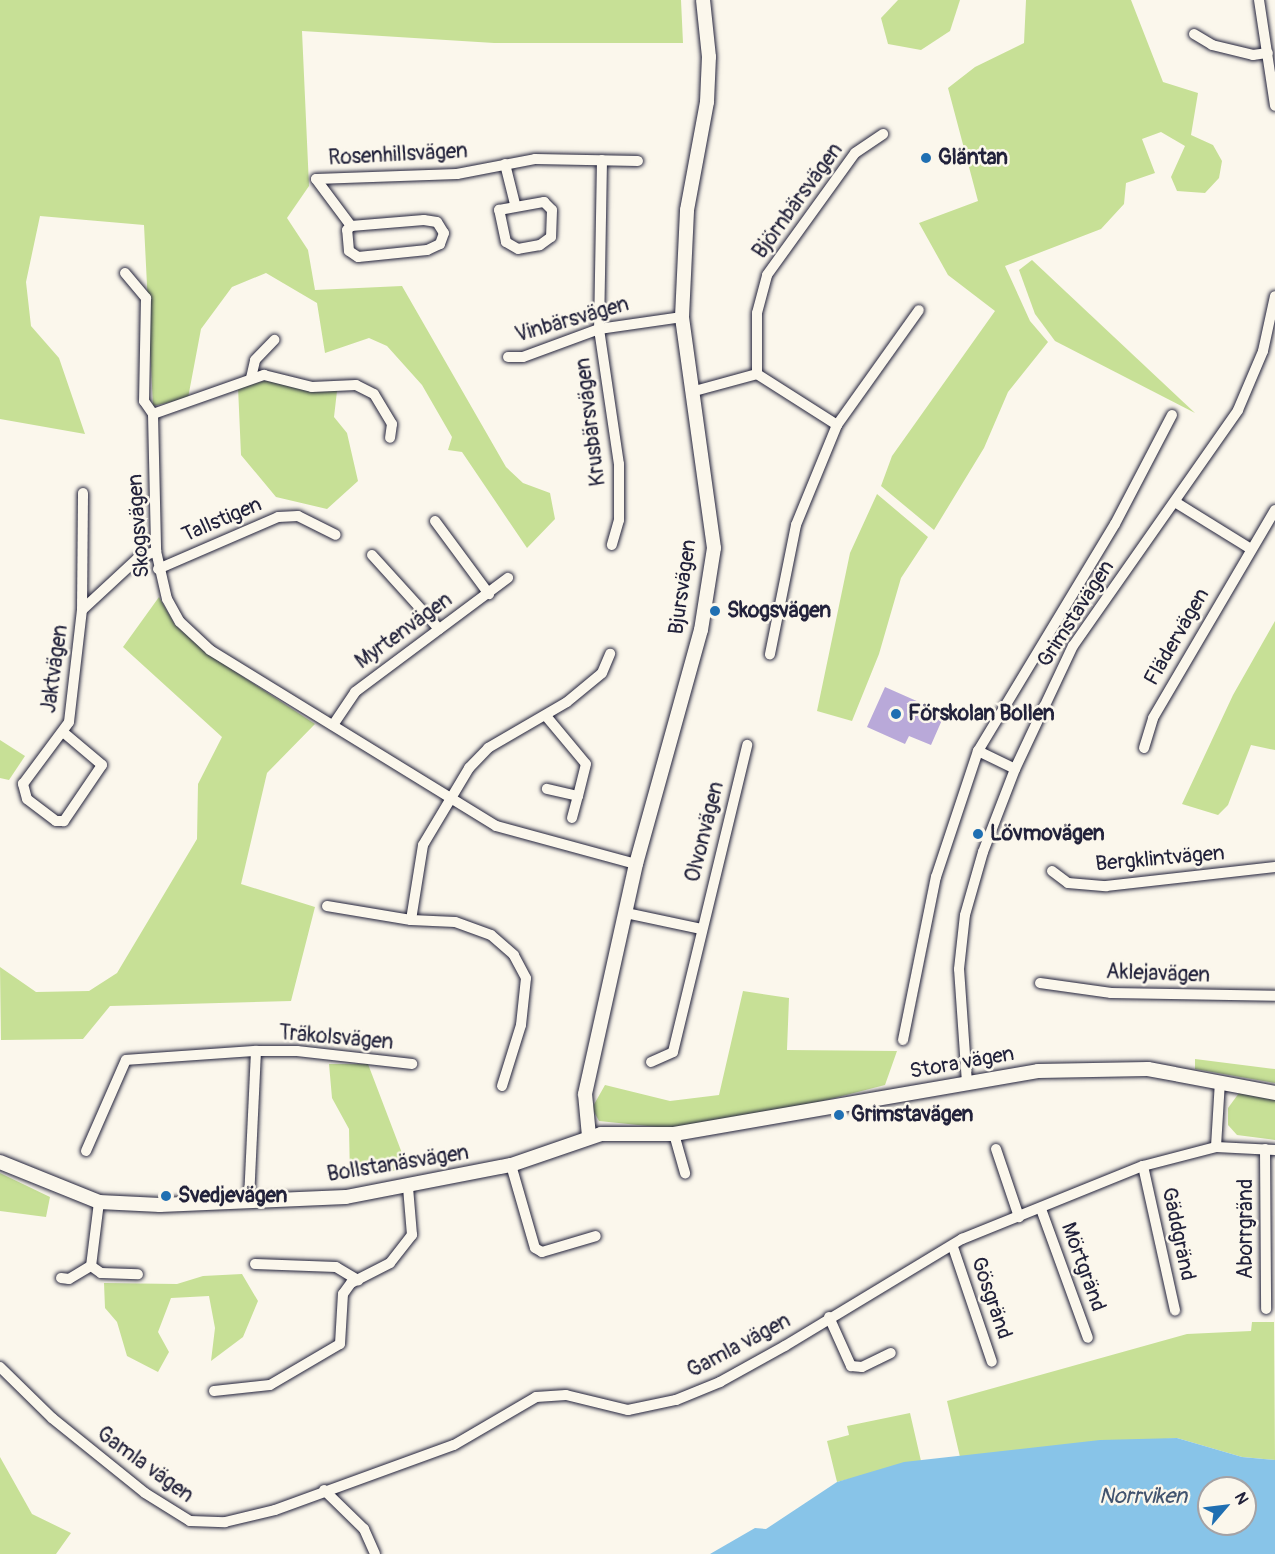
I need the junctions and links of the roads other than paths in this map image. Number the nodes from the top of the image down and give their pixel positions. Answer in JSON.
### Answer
{"nodes":[{"id":1,"x":704,"y":0,"type":"edge"},
{"id":2,"x":1259,"y":0,"type":"edge"},
{"id":3,"x":1194,"y":34,"type":"dead end"},
{"id":4,"x":1268,"y":53,"type":"junction"},
{"id":5,"x":1275,"y":106,"type":"edge"},
{"id":6,"x":883,"y":134,"type":"dead end"},
{"id":7,"x":602,"y":160,"type":"junction"},
{"id":8,"x":638,"y":161,"type":"dead end"},
{"id":9,"x":505,"y":164,"type":"junction"},
{"id":10,"x":515,"y":204,"type":"junction"},
{"id":11,"x":351,"y":226,"type":"junction"},
{"id":12,"x":125,"y":273,"type":"dead end"},
{"id":13,"x":1275,"y":296,"type":"edge"},
{"id":14,"x":919,"y":310,"type":"dead end"},
{"id":15,"x":682,"y":316,"type":"junction"},
{"id":16,"x":599,"y":329,"type":"junction"},
{"id":17,"x":274,"y":340,"type":"dead end"},
{"id":18,"x":508,"y":357,"type":"dead end"},
{"id":19,"x":757,"y":374,"type":"junction"},
{"id":20,"x":251,"y":378,"type":"junction"},
{"id":21,"x":691,"y":392,"type":"junction"},
{"id":22,"x":153,"y":414,"type":"junction"},
{"id":23,"x":1172,"y":415,"type":"dead end"},
{"id":24,"x":837,"y":425,"type":"junction"},
{"id":25,"x":390,"y":438,"type":"dead end"},
{"id":26,"x":83,"y":494,"type":"dead end"},
{"id":27,"x":1175,"y":502,"type":"junction"},
{"id":28,"x":1275,"y":510,"type":"edge"},
{"id":29,"x":435,"y":521,"type":"dead end"},
{"id":30,"x":336,"y":535,"type":"dead end"},
{"id":31,"x":612,"y":545,"type":"dead end"},
{"id":32,"x":1251,"y":549,"type":"junction"},
{"id":33,"x":156,"y":552,"type":"junction"},
{"id":34,"x":372,"y":555,"type":"dead end"},
{"id":35,"x":158,"y":569,"type":"junction"},
{"id":36,"x":508,"y":578,"type":"dead end"},
{"id":37,"x":489,"y":594,"type":"junction"},
{"id":38,"x":82,"y":610,"type":"junction"},
{"id":39,"x":439,"y":629,"type":"junction"},
{"id":40,"x":610,"y":654,"type":"dead end"},
{"id":41,"x":770,"y":654,"type":"dead end"},
{"id":42,"x":546,"y":716,"type":"junction"},
{"id":43,"x":333,"y":725,"type":"junction"},
{"id":44,"x":63,"y":732,"type":"junction"},
{"id":45,"x":747,"y":745,"type":"dead end"},
{"id":46,"x":1144,"y":748,"type":"dead end"},
{"id":47,"x":978,"y":751,"type":"junction"},
{"id":48,"x":1015,"y":769,"type":"junction"},
{"id":49,"x":547,"y":789,"type":"dead end"},
{"id":50,"x":579,"y":796,"type":"junction"},
{"id":51,"x":449,"y":800,"type":"junction"},
{"id":52,"x":572,"y":818,"type":"dead end"},
{"id":53,"x":636,"y":864,"type":"junction"},
{"id":54,"x":1275,"y":867,"type":"edge"},
{"id":55,"x":1052,"y":870,"type":"dead end"},
{"id":56,"x":327,"y":906,"type":"dead end"},
{"id":57,"x":626,"y":913,"type":"junction"},
{"id":58,"x":411,"y":920,"type":"junction"},
{"id":59,"x":700,"y":929,"type":"junction"},
{"id":60,"x":1040,"y":983,"type":"dead end"},
{"id":61,"x":1275,"y":996,"type":"edge"},
{"id":62,"x":903,"y":1040,"type":"dead end"},
{"id":63,"x":256,"y":1051,"type":"junction"},
{"id":64,"x":651,"y":1062,"type":"dead end"},
{"id":65,"x":412,"y":1064,"type":"dead end"},
{"id":66,"x":1220,"y":1081,"type":"junction"},
{"id":67,"x":967,"y":1083,"type":"junction"},
{"id":68,"x":502,"y":1086,"type":"dead end"},
{"id":69,"x":1275,"y":1093,"type":"edge"},
{"id":70,"x":674,"y":1134,"type":"junction"},
{"id":71,"x":589,"y":1136,"type":"junction"},
{"id":72,"x":1216,"y":1147,"type":"junction"},
{"id":73,"x":996,"y":1149,"type":"dead end"},
{"id":74,"x":1270,"y":1150,"type":"edge"},
{"id":75,"x":86,"y":1151,"type":"dead end"},
{"id":76,"x":0,"y":1162,"type":"edge"},
{"id":77,"x":511,"y":1165,"type":"junction"},
{"id":78,"x":1143,"y":1166,"type":"junction"},
{"id":79,"x":685,"y":1173,"type":"dead end"},
{"id":80,"x":408,"y":1187,"type":"junction"},
{"id":81,"x":249,"y":1200,"type":"junction"},
{"id":82,"x":99,"y":1202,"type":"junction"},
{"id":83,"x":1041,"y":1209,"type":"junction"},
{"id":84,"x":1019,"y":1216,"type":"junction"},
{"id":85,"x":596,"y":1236,"type":"dead end"},
{"id":86,"x":953,"y":1247,"type":"junction"},
{"id":87,"x":255,"y":1264,"type":"dead end"},
{"id":88,"x":91,"y":1266,"type":"junction"},
{"id":89,"x":138,"y":1274,"type":"dead end"},
{"id":90,"x":61,"y":1278,"type":"dead end"},
{"id":91,"x":358,"y":1280,"type":"junction"},
{"id":92,"x":1266,"y":1309,"type":"dead end"},
{"id":93,"x":1175,"y":1310,"type":"dead end"},
{"id":94,"x":829,"y":1317,"type":"junction"},
{"id":95,"x":1088,"y":1338,"type":"dead end"},
{"id":96,"x":891,"y":1353,"type":"dead end"},
{"id":97,"x":992,"y":1362,"type":"dead end"},
{"id":98,"x":0,"y":1367,"type":"edge"},
{"id":99,"x":213,"y":1391,"type":"dead end"},
{"id":100,"x":324,"y":1490,"type":"junction"},
{"id":101,"x":375,"y":1554,"type":"edge"}],
"edges":[{"from":1,"to":15,"type":"street","name":"Bjursvägen"},
{"from":2,"to":4,"type":"street"},
{"from":3,"to":4,"type":"street"},
{"from":4,"to":5,"type":"street"},
{"from":6,"to":19,"type":"street","name":"Björnbärsvägen"},
{"from":7,"to":8,"type":"street","name":"Rosenhillsvägen"},
{"from":7,"to":9,"type":"street","name":"Rosenhillsvägen"},
{"from":7,"to":16,"type":"street"},
{"from":9,"to":10,"type":"street"},
{"from":9,"to":11,"type":"street","name":"Rosenhillsvägen"},
{"from":10,"to":10,"type":"street"},
{"from":11,"to":11,"type":"street"},
{"from":12,"to":22,"type":"street","name":"Skogsvägen"},
{"from":13,"to":27,"type":"street","name":"Grimstavägen"},
{"from":14,"to":24,"type":"street"},
{"from":15,"to":16,"type":"street","name":"Vinbärsvägen"},
{"from":15,"to":21,"type":"street","name":"Bjursvägen"},
{"from":16,"to":18,"type":"street","name":"Vinbärsvägen"},
{"from":16,"to":31,"type":"street","name":"Krusbärsvägen"},
{"from":17,"to":20,"type":"street"},
{"from":19,"to":21,"type":"street"},
{"from":19,"to":24,"type":"street"},
{"from":20,"to":22,"type":"street"},
{"from":20,"to":25,"type":"street"},
{"from":21,"to":53,"type":"street","name":"Bjursvägen"},
{"from":22,"to":33,"type":"street","name":"Skogsvägen"},
{"from":23,"to":47,"type":"street"},
{"from":24,"to":41,"type":"street"},
{"from":26,"to":38,"type":"street","name":"Jaktvägen"},
{"from":27,"to":32,"type":"street"},
{"from":27,"to":48,"type":"street","name":"Grimstavägen"},
{"from":28,"to":32,"type":"street","name":"Flädervägen"},
{"from":29,"to":37,"type":"street"},
{"from":30,"to":35,"type":"street","name":"Tallstigen"},
{"from":32,"to":46,"type":"street","name":"Flädervägen"},
{"from":33,"to":35,"type":"street","name":"Skogsvägen"},
{"from":33,"to":38,"type":"street","name":"Jaktvägen"},
{"from":34,"to":39,"type":"street"},
{"from":35,"to":43,"type":"street","name":"Skogsvägen"},
{"from":36,"to":37,"type":"street","name":"Myrtenvägen"},
{"from":37,"to":39,"type":"street","name":"Myrtenvägen"},
{"from":38,"to":44,"type":"street","name":"Jaktvägen"},
{"from":39,"to":43,"type":"street","name":"Myrtenvägen"},
{"from":40,"to":42,"type":"street"},
{"from":42,"to":50,"type":"street"},
{"from":42,"to":51,"type":"street"},
{"from":43,"to":51,"type":"street","name":"Skogsvägen"},
{"from":44,"to":44,"type":"street","name":"Jaktvägen"},
{"from":45,"to":59,"type":"street","name":"Olvonvägen"},
{"from":47,"to":48,"type":"street"},
{"from":47,"to":62,"type":"street"},
{"from":48,"to":67,"type":"street","name":"Grimstavägen"},
{"from":49,"to":50,"type":"street"},
{"from":50,"to":52,"type":"street"},
{"from":51,"to":53,"type":"street","name":"Skogsvägen"},
{"from":51,"to":58,"type":"street"},
{"from":53,"to":57,"type":"street","name":"Bjursvägen"},
{"from":54,"to":55,"type":"street","name":"Bergklintvägen"},
{"from":56,"to":58,"type":"street"},
{"from":57,"to":59,"type":"street"},
{"from":57,"to":71,"type":"street","name":"Bjursvägen"},
{"from":58,"to":68,"type":"street"},
{"from":59,"to":64,"type":"street","name":"Olvonvägen"},
{"from":60,"to":61,"type":"street","name":"Aklejavägen"},
{"from":63,"to":65,"type":"street","name":"Träkolsvägen"},
{"from":63,"to":75,"type":"street"},
{"from":63,"to":81,"type":"street"},
{"from":66,"to":67,"type":"street","name":"Stora vägen"},
{"from":66,"to":69,"type":"street","name":"Stora vägen"},
{"from":66,"to":72,"type":"street"},
{"from":67,"to":70,"type":"street","name":"Stora vägen"},
{"from":70,"to":71,"type":"street","name":"Stora vägen"},
{"from":70,"to":79,"type":"street"},
{"from":71,"to":77,"type":"street","name":"Bollstanäsvägen"},
{"from":72,"to":74,"type":"street"},
{"from":72,"to":78,"type":"street","name":"Gamla vägen"},
{"from":73,"to":84,"type":"street"},
{"from":74,"to":92,"type":"street","name":"Aborrgränd"},
{"from":76,"to":82,"type":"street","name":"Bollstanäsvägen"},
{"from":77,"to":80,"type":"street","name":"Bollstanäsvägen"},
{"from":77,"to":85,"type":"street"},
{"from":78,"to":83,"type":"street","name":"Gamla vägen"},
{"from":78,"to":93,"type":"street","name":"Gäddgränd"},
{"from":80,"to":81,"type":"street","name":"Bollstanäsvägen"},
{"from":80,"to":91,"type":"street"},
{"from":81,"to":82,"type":"street","name":"Bollstanäsvägen"},
{"from":82,"to":88,"type":"street"},
{"from":83,"to":84,"type":"street","name":"Gamla vägen"},
{"from":83,"to":95,"type":"street","name":"Mörtgränd"},
{"from":84,"to":86,"type":"street","name":"Gamla vägen"},
{"from":86,"to":94,"type":"street","name":"Gamla vägen"},
{"from":86,"to":97,"type":"street","name":"Gösgränd"},
{"from":87,"to":91,"type":"street"},
{"from":88,"to":89,"type":"street"},
{"from":88,"to":90,"type":"street"},
{"from":91,"to":99,"type":"street"},
{"from":94,"to":96,"type":"street"},
{"from":94,"to":100,"type":"street","name":"Gamla vägen"},
{"from":98,"to":100,"type":"street","name":"Gamla vägen"},
{"from":100,"to":101,"type":"street"}]}
